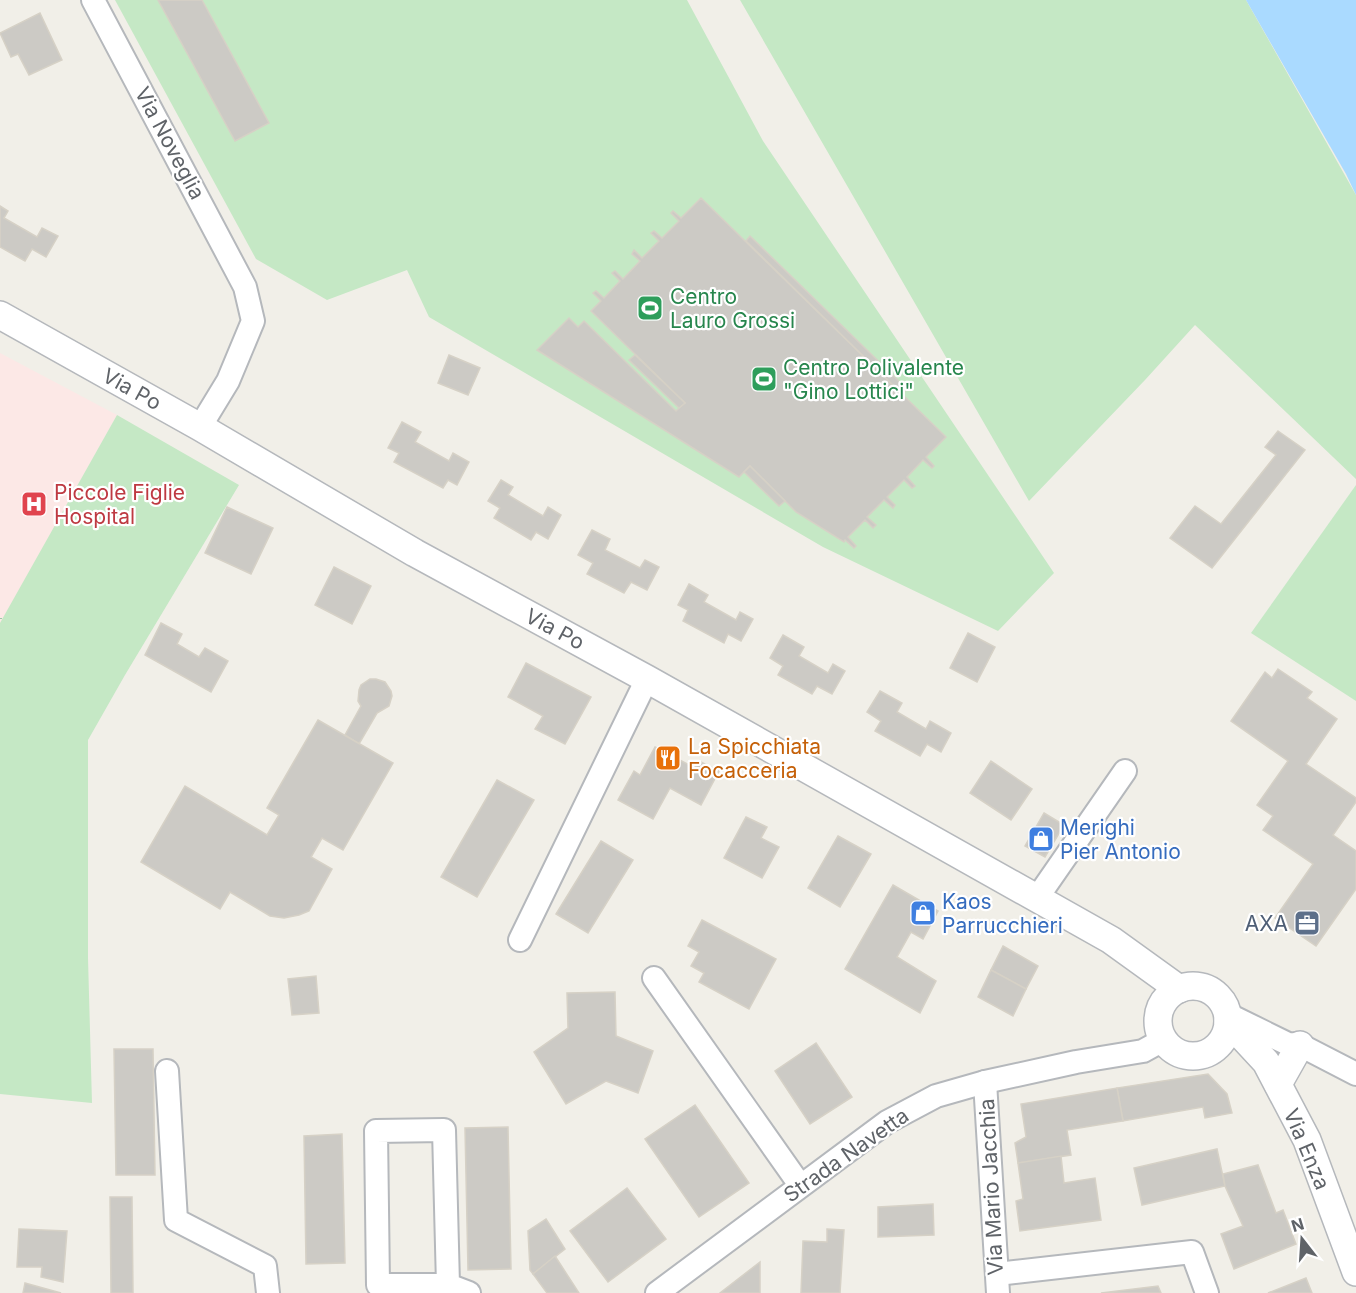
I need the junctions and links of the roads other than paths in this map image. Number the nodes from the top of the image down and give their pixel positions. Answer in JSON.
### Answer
{"nodes":[{"id":1,"x":93,"y":0,"type":"edge"},
{"id":2,"x":0,"y":315,"type":"edge"},
{"id":3,"x":200,"y":427,"type":"junction"},
{"id":4,"x":647,"y":679,"type":"junction"},
{"id":5,"x":1125,"y":771,"type":"dead end"},
{"id":6,"x":1037,"y":898,"type":"junction"},
{"id":7,"x":520,"y":939,"type":"dead end"},
{"id":8,"x":654,"y":978,"type":"dead end"},
{"id":9,"x":1170,"y":997,"type":"junction"},
{"id":10,"x":1228,"y":1017,"type":"junction"},
{"id":11,"x":1163,"y":1040,"type":"junction"},
{"id":12,"x":1300,"y":1045,"type":"junction"},
{"id":13,"x":1215,"y":1049,"type":"junction"},
{"id":14,"x":167,"y":1071,"type":"dead end"},
{"id":15,"x":1272,"y":1073,"type":"junction"},
{"id":16,"x":1356,"y":1074,"type":"edge"},
{"id":17,"x":985,"y":1082,"type":"junction"},
{"id":18,"x":800,"y":1185,"type":"junction"},
{"id":19,"x":1356,"y":1272,"type":"edge"},
{"id":20,"x":997,"y":1283,"type":"edge"},
{"id":21,"x":448,"y":1285,"type":"junction"},
{"id":22,"x":664,"y":1290,"type":"edge"},
{"id":23,"x":268,"y":1293,"type":"edge"},
{"id":24,"x":469,"y":1293,"type":"edge"},
{"id":25,"x":1207,"y":1293,"type":"edge"}],
"edges":[{"from":1,"to":3,"type":"street","name":"Via Noveglia"},
{"from":2,"to":3,"type":"street","name":"Via Po"},
{"from":3,"to":4,"type":"street","name":"Via Po"},
{"from":4,"to":6,"type":"street","name":"Via Po"},
{"from":4,"to":7,"type":"street"},
{"from":5,"to":6,"type":"street"},
{"from":6,"to":9,"type":"street","name":"Via Po"},
{"from":8,"to":18,"type":"street"},
{"from":9,"to":10,"type":"street"},
{"from":9,"to":11,"type":"street"},
{"from":10,"to":12,"type":"street"},
{"from":10,"to":13,"type":"street"},
{"from":10,"to":15,"type":"street"},
{"from":11,"to":13,"type":"street"},
{"from":11,"to":17,"type":"street","name":"Strada Navetta"},
{"from":12,"to":15,"type":"street"},
{"from":12,"to":16,"type":"street"},
{"from":13,"to":15,"type":"street"},
{"from":14,"to":23,"type":"street"},
{"from":15,"to":19,"type":"street","name":"Via Enza"},
{"from":17,"to":18,"type":"street","name":"Strada Navetta"},
{"from":17,"to":20,"type":"street","name":"Via Mario Jacchia"},
{"from":18,"to":22,"type":"street","name":"Strada Navetta"},
{"from":20,"to":25,"type":"street"},
{"from":21,"to":21,"type":"street"},
{"from":21,"to":24,"type":"street"}]}
